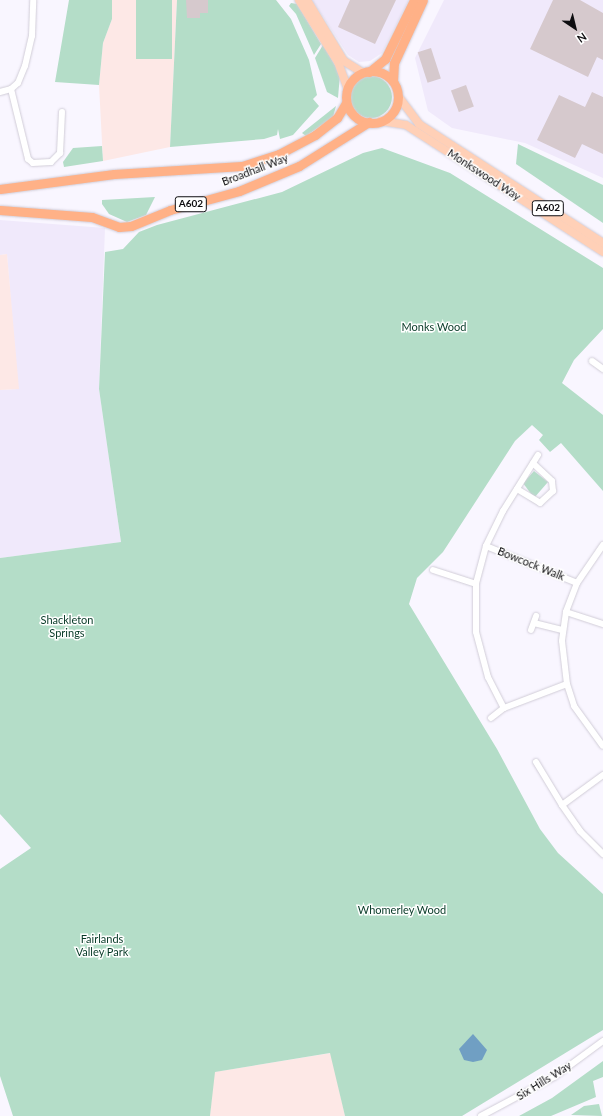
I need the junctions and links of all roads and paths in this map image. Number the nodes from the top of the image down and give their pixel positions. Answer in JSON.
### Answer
{"nodes":[{"id":1,"x":33,"y":0,"type":"edge"},
{"id":2,"x":299,"y":0,"type":"edge"},
{"id":3,"x":307,"y":0,"type":"edge"},
{"id":4,"x":414,"y":0,"type":"edge"},
{"id":5,"x":423,"y":0,"type":"edge"},
{"id":6,"x":366,"y":72,"type":"junction"},
{"id":7,"x":393,"y":81,"type":"junction"},
{"id":8,"x":347,"y":87,"type":"junction"},
{"id":9,"x":12,"y":89,"type":"junction"},
{"id":10,"x":0,"y":92,"type":"edge"},
{"id":11,"x":398,"y":96,"type":"junction"},
{"id":12,"x":346,"y":103,"type":"junction"},
{"id":13,"x":62,"y":112,"type":"dead end"},
{"id":14,"x":381,"y":121,"type":"junction"},
{"id":15,"x":368,"y":122,"type":"junction"},
{"id":16,"x":0,"y":189,"type":"edge"},
{"id":17,"x":0,"y":210,"type":"edge"},
{"id":18,"x":603,"y":243,"type":"edge"},
{"id":19,"x":603,"y":252,"type":"edge"},
{"id":20,"x":592,"y":361,"type":"dead end"},
{"id":21,"x":603,"y":369,"type":"edge"},
{"id":22,"x":538,"y":455,"type":"dead end"},
{"id":23,"x":533,"y":462,"type":"junction"},
{"id":24,"x":517,"y":489,"type":"junction"},
{"id":25,"x":603,"y":545,"type":"edge"},
{"id":26,"x":486,"y":546,"type":"junction"},
{"id":27,"x":433,"y":570,"type":"dead end"},
{"id":28,"x":577,"y":583,"type":"junction"},
{"id":29,"x":476,"y":584,"type":"junction"},
{"id":30,"x":566,"y":612,"type":"junction"},
{"id":31,"x":536,"y":616,"type":"dead end"},
{"id":32,"x":534,"y":623,"type":"junction"},
{"id":33,"x":603,"y":624,"type":"edge"},
{"id":34,"x":531,"y":630,"type":"dead end"},
{"id":35,"x":563,"y":630,"type":"junction"},
{"id":36,"x":567,"y":684,"type":"junction"},
{"id":37,"x":504,"y":708,"type":"junction"},
{"id":38,"x":491,"y":718,"type":"dead end"},
{"id":39,"x":603,"y":746,"type":"edge"},
{"id":40,"x":536,"y":762,"type":"dead end"},
{"id":41,"x":603,"y":775,"type":"edge"},
{"id":42,"x":562,"y":805,"type":"junction"},
{"id":43,"x":603,"y":854,"type":"edge"},
{"id":44,"x":603,"y":1041,"type":"edge"},
{"id":45,"x":481,"y":1116,"type":"edge"}],
"edges":[{"from":1,"to":9,"type":"street"},
{"from":2,"to":8,"type":"main road"},
{"from":3,"to":6,"type":"main road"},
{"from":4,"to":6,"type":"highway"},
{"from":5,"to":7,"type":"highway"},
{"from":6,"to":7,"type":"highway"},
{"from":6,"to":8,"type":"highway"},
{"from":7,"to":11,"type":"highway"},
{"from":8,"to":12,"type":"highway"},
{"from":9,"to":10,"type":"street"},
{"from":9,"to":13,"type":"street"},
{"from":11,"to":14,"type":"highway"},
{"from":11,"to":18,"type":"main road","name":"Monkswood Way","number":"A602"},
{"from":12,"to":15,"type":"highway"},
{"from":12,"to":16,"type":"highway","name":"Broadhall Way"},
{"from":14,"to":15,"type":"highway"},
{"from":14,"to":19,"type":"main road","name":"Monkswood Way","number":"A602"},
{"from":15,"to":17,"type":"highway","name":"Broadhall Way","number":"A602"},
{"from":20,"to":21,"type":"street"},
{"from":22,"to":23,"type":"street"},
{"from":23,"to":24,"type":"street"},
{"from":23,"to":24,"type":"street"},
{"from":24,"to":26,"type":"street"},
{"from":25,"to":28,"type":"street"},
{"from":26,"to":28,"type":"street","name":"Bowcock Walk"},
{"from":26,"to":29,"type":"street"},
{"from":27,"to":29,"type":"street"},
{"from":28,"to":30,"type":"street"},
{"from":29,"to":37,"type":"street"},
{"from":30,"to":33,"type":"street"},
{"from":30,"to":35,"type":"street"},
{"from":31,"to":32,"type":"street"},
{"from":32,"to":34,"type":"street"},
{"from":32,"to":35,"type":"street"},
{"from":35,"to":36,"type":"street"},
{"from":36,"to":37,"type":"street"},
{"from":36,"to":39,"type":"street"},
{"from":37,"to":38,"type":"street"},
{"from":40,"to":42,"type":"street"},
{"from":41,"to":42,"type":"street"},
{"from":42,"to":43,"type":"street"},
{"from":44,"to":45,"type":"street","name":"Six Hills Way"}]}
